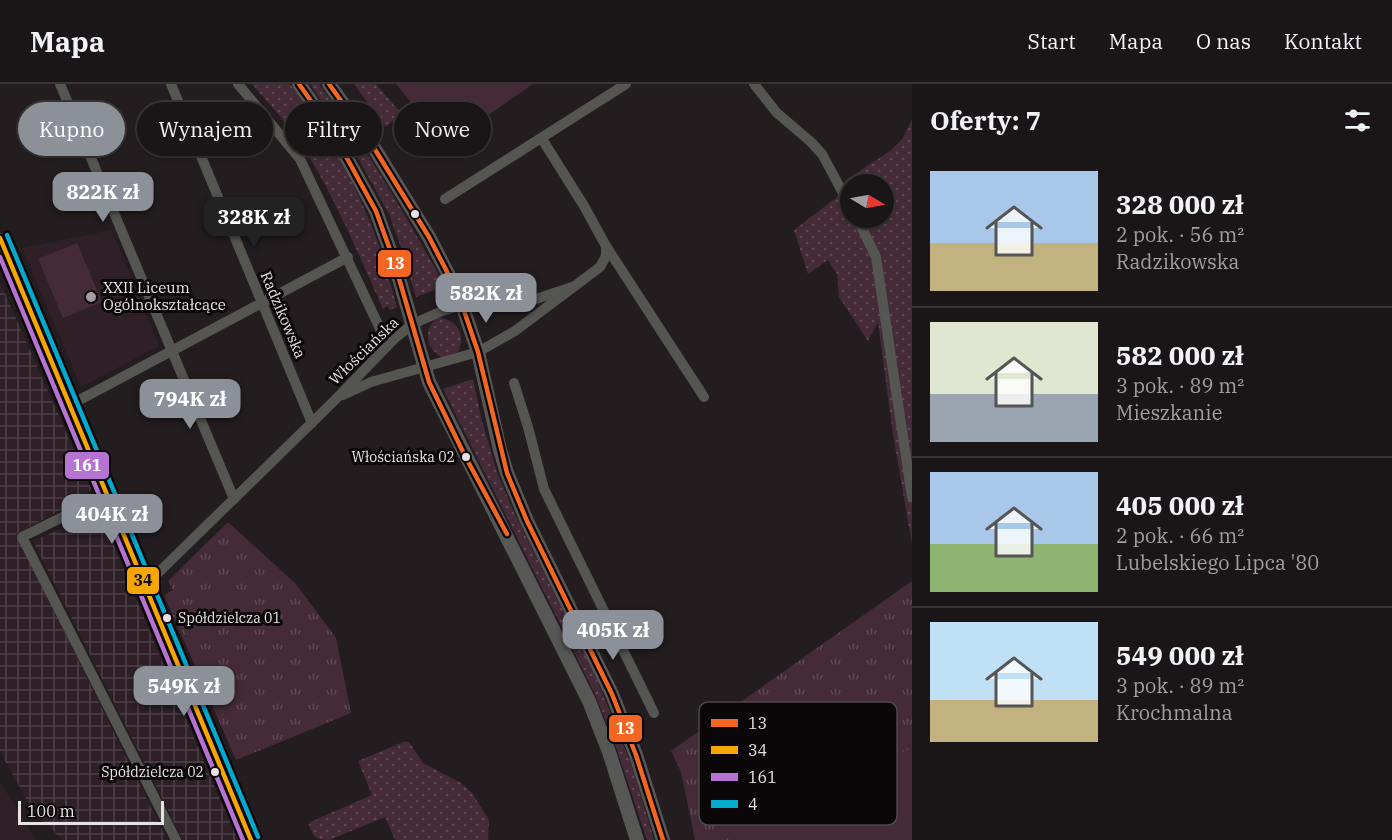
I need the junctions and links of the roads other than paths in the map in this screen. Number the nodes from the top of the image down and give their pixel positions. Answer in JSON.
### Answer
{"nodes":[{"id":1,"x":60,"y":84,"type":"edge"},
{"id":2,"x":171,"y":84,"type":"edge"},
{"id":3,"x":238,"y":84,"type":"edge"},
{"id":4,"x":299,"y":84,"type":"edge"},
{"id":5,"x":329,"y":84,"type":"edge"},
{"id":6,"x":626,"y":84,"type":"edge"},
{"id":7,"x":754,"y":84,"type":"edge"},
{"id":8,"x":542,"y":139,"type":"junction"},
{"id":9,"x":840,"y":187,"type":"edge"},
{"id":10,"x":445,"y":199,"type":"dead end"},
{"id":11,"x":863,"y":228,"type":"edge"},
{"id":12,"x":0,"y":238,"type":"edge"},
{"id":13,"x":606,"y":246,"type":"junction"},
{"id":14,"x":348,"y":257,"type":"junction"},
{"id":15,"x":575,"y":285,"type":"junction"},
{"id":16,"x":261,"y":303,"type":"junction"},
{"id":17,"x":464,"y":305,"type":"junction"},
{"id":18,"x":413,"y":324,"type":"junction"},
{"id":19,"x":383,"y":335,"type":"dead end"},
{"id":20,"x":172,"y":350,"type":"junction"},
{"id":21,"x":478,"y":352,"type":"junction"},
{"id":22,"x":425,"y":368,"type":"junction"},
{"id":23,"x":514,"y":383,"type":"dead end"},
{"id":24,"x":704,"y":397,"type":"dead end"},
{"id":25,"x":336,"y":400,"type":"junction"},
{"id":26,"x":70,"y":405,"type":"junction"},
{"id":27,"x":312,"y":423,"type":"junction"},
{"id":28,"x":107,"y":495,"type":"junction"},
{"id":29,"x":912,"y":497,"type":"edge"},
{"id":30,"x":234,"y":499,"type":"junction"},
{"id":31,"x":144,"y":584,"type":"junction"},
{"id":32,"x":654,"y":713,"type":"dead end"},
{"id":33,"x":176,"y":840,"type":"edge"},
{"id":34,"x":251,"y":840,"type":"edge"},
{"id":35,"x":637,"y":840,"type":"edge"},
{"id":36,"x":663,"y":840,"type":"edge"}],
"edges":[{"from":1,"to":20,"type":"street"},
{"from":2,"to":16,"type":"street","name":"Radzikowska"},
{"from":3,"to":14,"type":"street"},
{"from":4,"to":18,"type":"main road"},
{"from":5,"to":17,"type":"main road"},
{"from":6,"to":8,"type":"street"},
{"from":7,"to":9,"type":"street"},
{"from":8,"to":10,"type":"street"},
{"from":8,"to":13,"type":"street"},
{"from":11,"to":29,"type":"street"},
{"from":12,"to":26,"type":"street"},
{"from":13,"to":15,"type":"street"},
{"from":13,"to":24,"type":"street"},
{"from":14,"to":16,"type":"street"},
{"from":14,"to":19,"type":"street"},
{"from":15,"to":17,"type":"street"},
{"from":15,"to":21,"type":"street"},
{"from":16,"to":20,"type":"street"},
{"from":16,"to":27,"type":"street","name":"Radzikowska"},
{"from":17,"to":18,"type":"street","name":"Włościańska"},
{"from":17,"to":21,"type":"main road"},
{"from":18,"to":22,"type":"main road"},
{"from":18,"to":25,"type":"street","name":"Włościańska"},
{"from":20,"to":26,"type":"street"},
{"from":20,"to":30,"type":"street"},
{"from":21,"to":22,"type":"street","name":"Włościańska"},
{"from":21,"to":36,"type":"main road"},
{"from":22,"to":25,"type":"street","name":"Włościańska"},
{"from":22,"to":35,"type":"main road"},
{"from":23,"to":32,"type":"street"},
{"from":25,"to":27,"type":"street","name":"Włościańska"},
{"from":26,"to":28,"type":"street"},
{"from":27,"to":30,"type":"street","name":"Włościańska"},
{"from":28,"to":31,"type":"street"},
{"from":28,"to":33,"type":"street"},
{"from":30,"to":31,"type":"street","name":"Włościańska"},
{"from":31,"to":34,"type":"street"}]}
